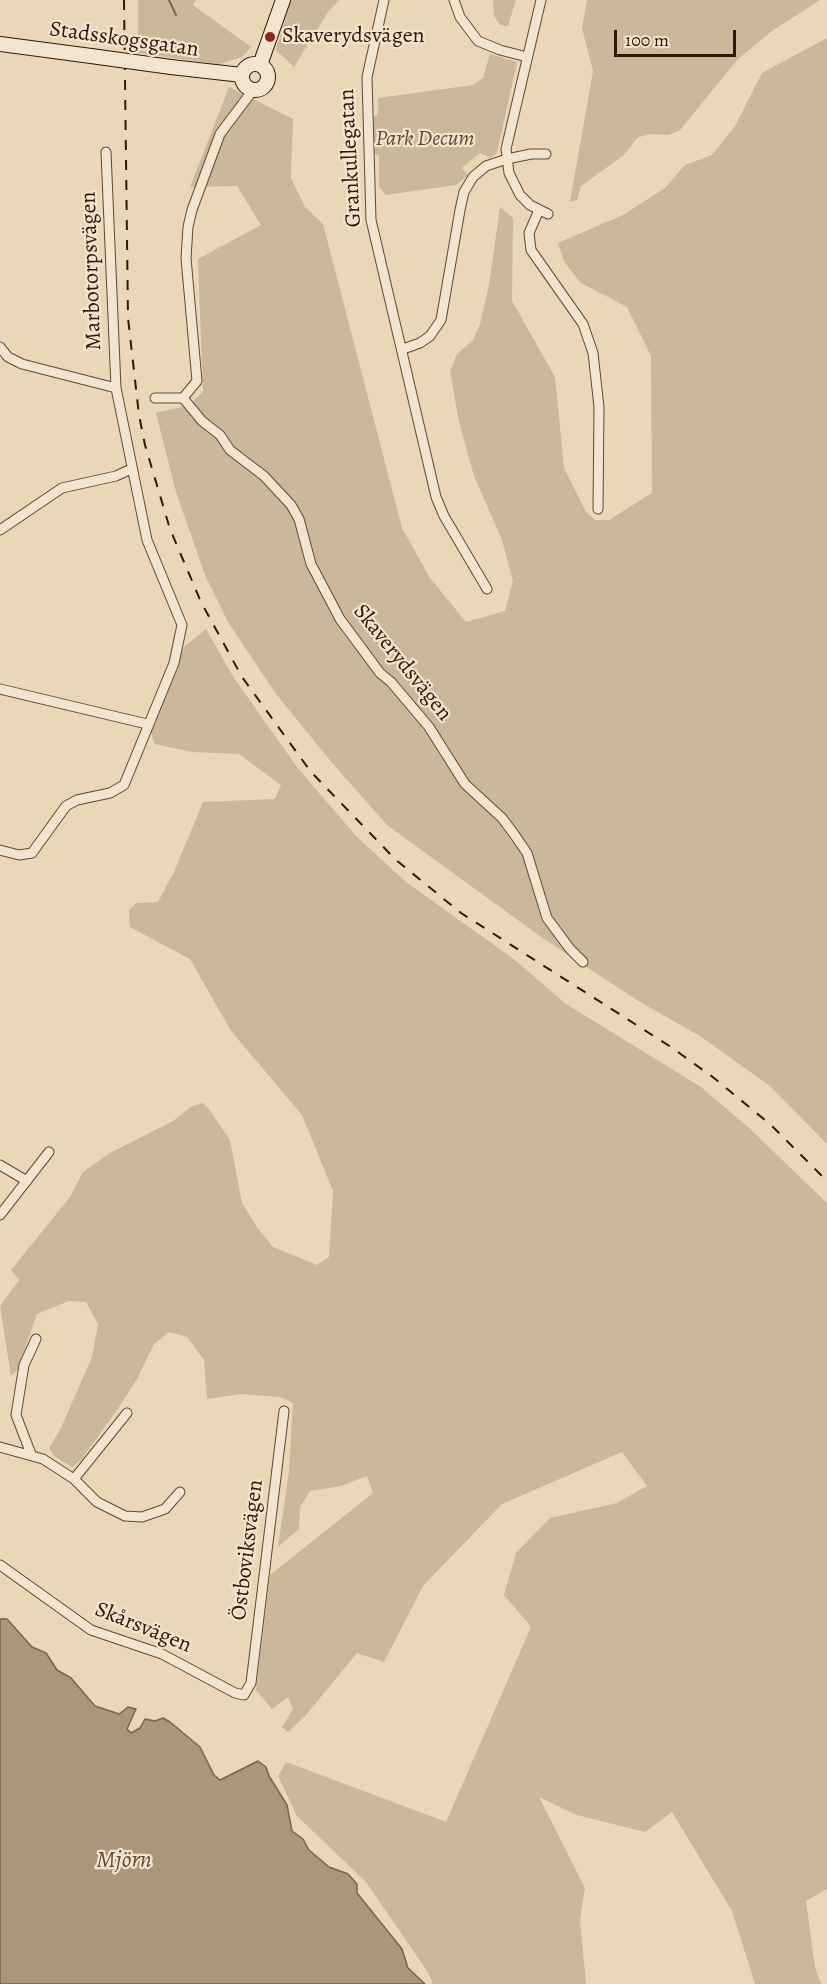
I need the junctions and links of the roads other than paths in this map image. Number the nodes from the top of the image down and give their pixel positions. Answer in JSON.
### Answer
{"nodes":[{"id":1,"x":283,"y":0,"type":"edge"},
{"id":2,"x":384,"y":0,"type":"edge"},
{"id":3,"x":454,"y":0,"type":"edge"},
{"id":4,"x":541,"y":0,"type":"edge"},
{"id":5,"x":0,"y":44,"type":"edge"},
{"id":6,"x":528,"y":57,"type":"junction"},
{"id":7,"x":260,"y":64,"type":"junction"},
{"id":8,"x":242,"y":75,"type":"junction"},
{"id":9,"x":253,"y":90,"type":"junction"},
{"id":10,"x":106,"y":152,"type":"dead end"},
{"id":11,"x":546,"y":154,"type":"dead end"},
{"id":12,"x":507,"y":159,"type":"junction"},
{"id":13,"x":538,"y":210,"type":"junction"},
{"id":14,"x":548,"y":214,"type":"dead end"},
{"id":15,"x":0,"y":347,"type":"edge"},
{"id":16,"x":403,"y":349,"type":"junction"},
{"id":17,"x":116,"y":388,"type":"junction"},
{"id":18,"x":155,"y":398,"type":"dead end"},
{"id":19,"x":183,"y":398,"type":"junction"},
{"id":20,"x":131,"y":469,"type":"junction"},
{"id":21,"x":598,"y":509,"type":"dead end"},
{"id":22,"x":0,"y":530,"type":"edge"},
{"id":23,"x":487,"y":589,"type":"dead end"},
{"id":24,"x":0,"y":689,"type":"edge"},
{"id":25,"x":147,"y":724,"type":"junction"},
{"id":26,"x":0,"y":850,"type":"edge"},
{"id":27,"x":583,"y":962,"type":"dead end"},
{"id":28,"x":49,"y":1152,"type":"dead end"},
{"id":29,"x":0,"y":1166,"type":"edge"},
{"id":30,"x":27,"y":1180,"type":"junction"},
{"id":31,"x":0,"y":1215,"type":"edge"},
{"id":32,"x":36,"y":1339,"type":"dead end"},
{"id":33,"x":284,"y":1412,"type":"dead end"},
{"id":34,"x":127,"y":1413,"type":"dead end"},
{"id":35,"x":0,"y":1447,"type":"edge"},
{"id":36,"x":31,"y":1454,"type":"junction"},
{"id":37,"x":74,"y":1479,"type":"junction"},
{"id":38,"x":180,"y":1492,"type":"dead end"},
{"id":39,"x":0,"y":1565,"type":"edge"},
{"id":40,"x":247,"y":1693,"type":"joint"}],
"edges":[{"from":1,"to":7,"type":"street"},
{"from":2,"to":16,"type":"street","name":"Grankullegatan"},
{"from":3,"to":6,"type":"street"},
{"from":4,"to":6,"type":"street"},
{"from":5,"to":8,"type":"street","name":"Stadsskogsgatan","bridge":true},
{"from":6,"to":12,"type":"street"},
{"from":7,"to":8,"type":"street"},
{"from":7,"to":9,"type":"street"},
{"from":8,"to":9,"type":"street"},
{"from":9,"to":19,"type":"street"},
{"from":10,"to":17,"type":"street","name":"Marbotorpsvägen"},
{"from":11,"to":12,"type":"street"},
{"from":12,"to":13,"type":"street"},
{"from":12,"to":16,"type":"street"},
{"from":13,"to":14,"type":"street"},
{"from":13,"to":21,"type":"street"},
{"from":15,"to":17,"type":"street","name":"Marbotorpsvägen"},
{"from":16,"to":23,"type":"street","name":"Grankullegatan"},
{"from":17,"to":20,"type":"street","name":"Marbotorpsvägen"},
{"from":18,"to":19,"type":"street"},
{"from":19,"to":27,"type":"street","name":"Skaverydsvägen"},
{"from":20,"to":22,"type":"street"},
{"from":20,"to":25,"type":"street","name":"Marbotorpsvägen"},
{"from":24,"to":25,"type":"street"},
{"from":25,"to":26,"type":"street","name":"Marbotorpsvägen"},
{"from":28,"to":30,"type":"street"},
{"from":29,"to":30,"type":"street"},
{"from":30,"to":31,"type":"street"},
{"from":32,"to":36,"type":"street"},
{"from":33,"to":40,"type":"street","name":"Östboviksvägen"},
{"from":34,"to":37,"type":"street"},
{"from":35,"to":36,"type":"street"},
{"from":36,"to":37,"type":"street"},
{"from":37,"to":38,"type":"street"},
{"from":39,"to":40,"type":"street","name":"Skårsvägen"}]}
